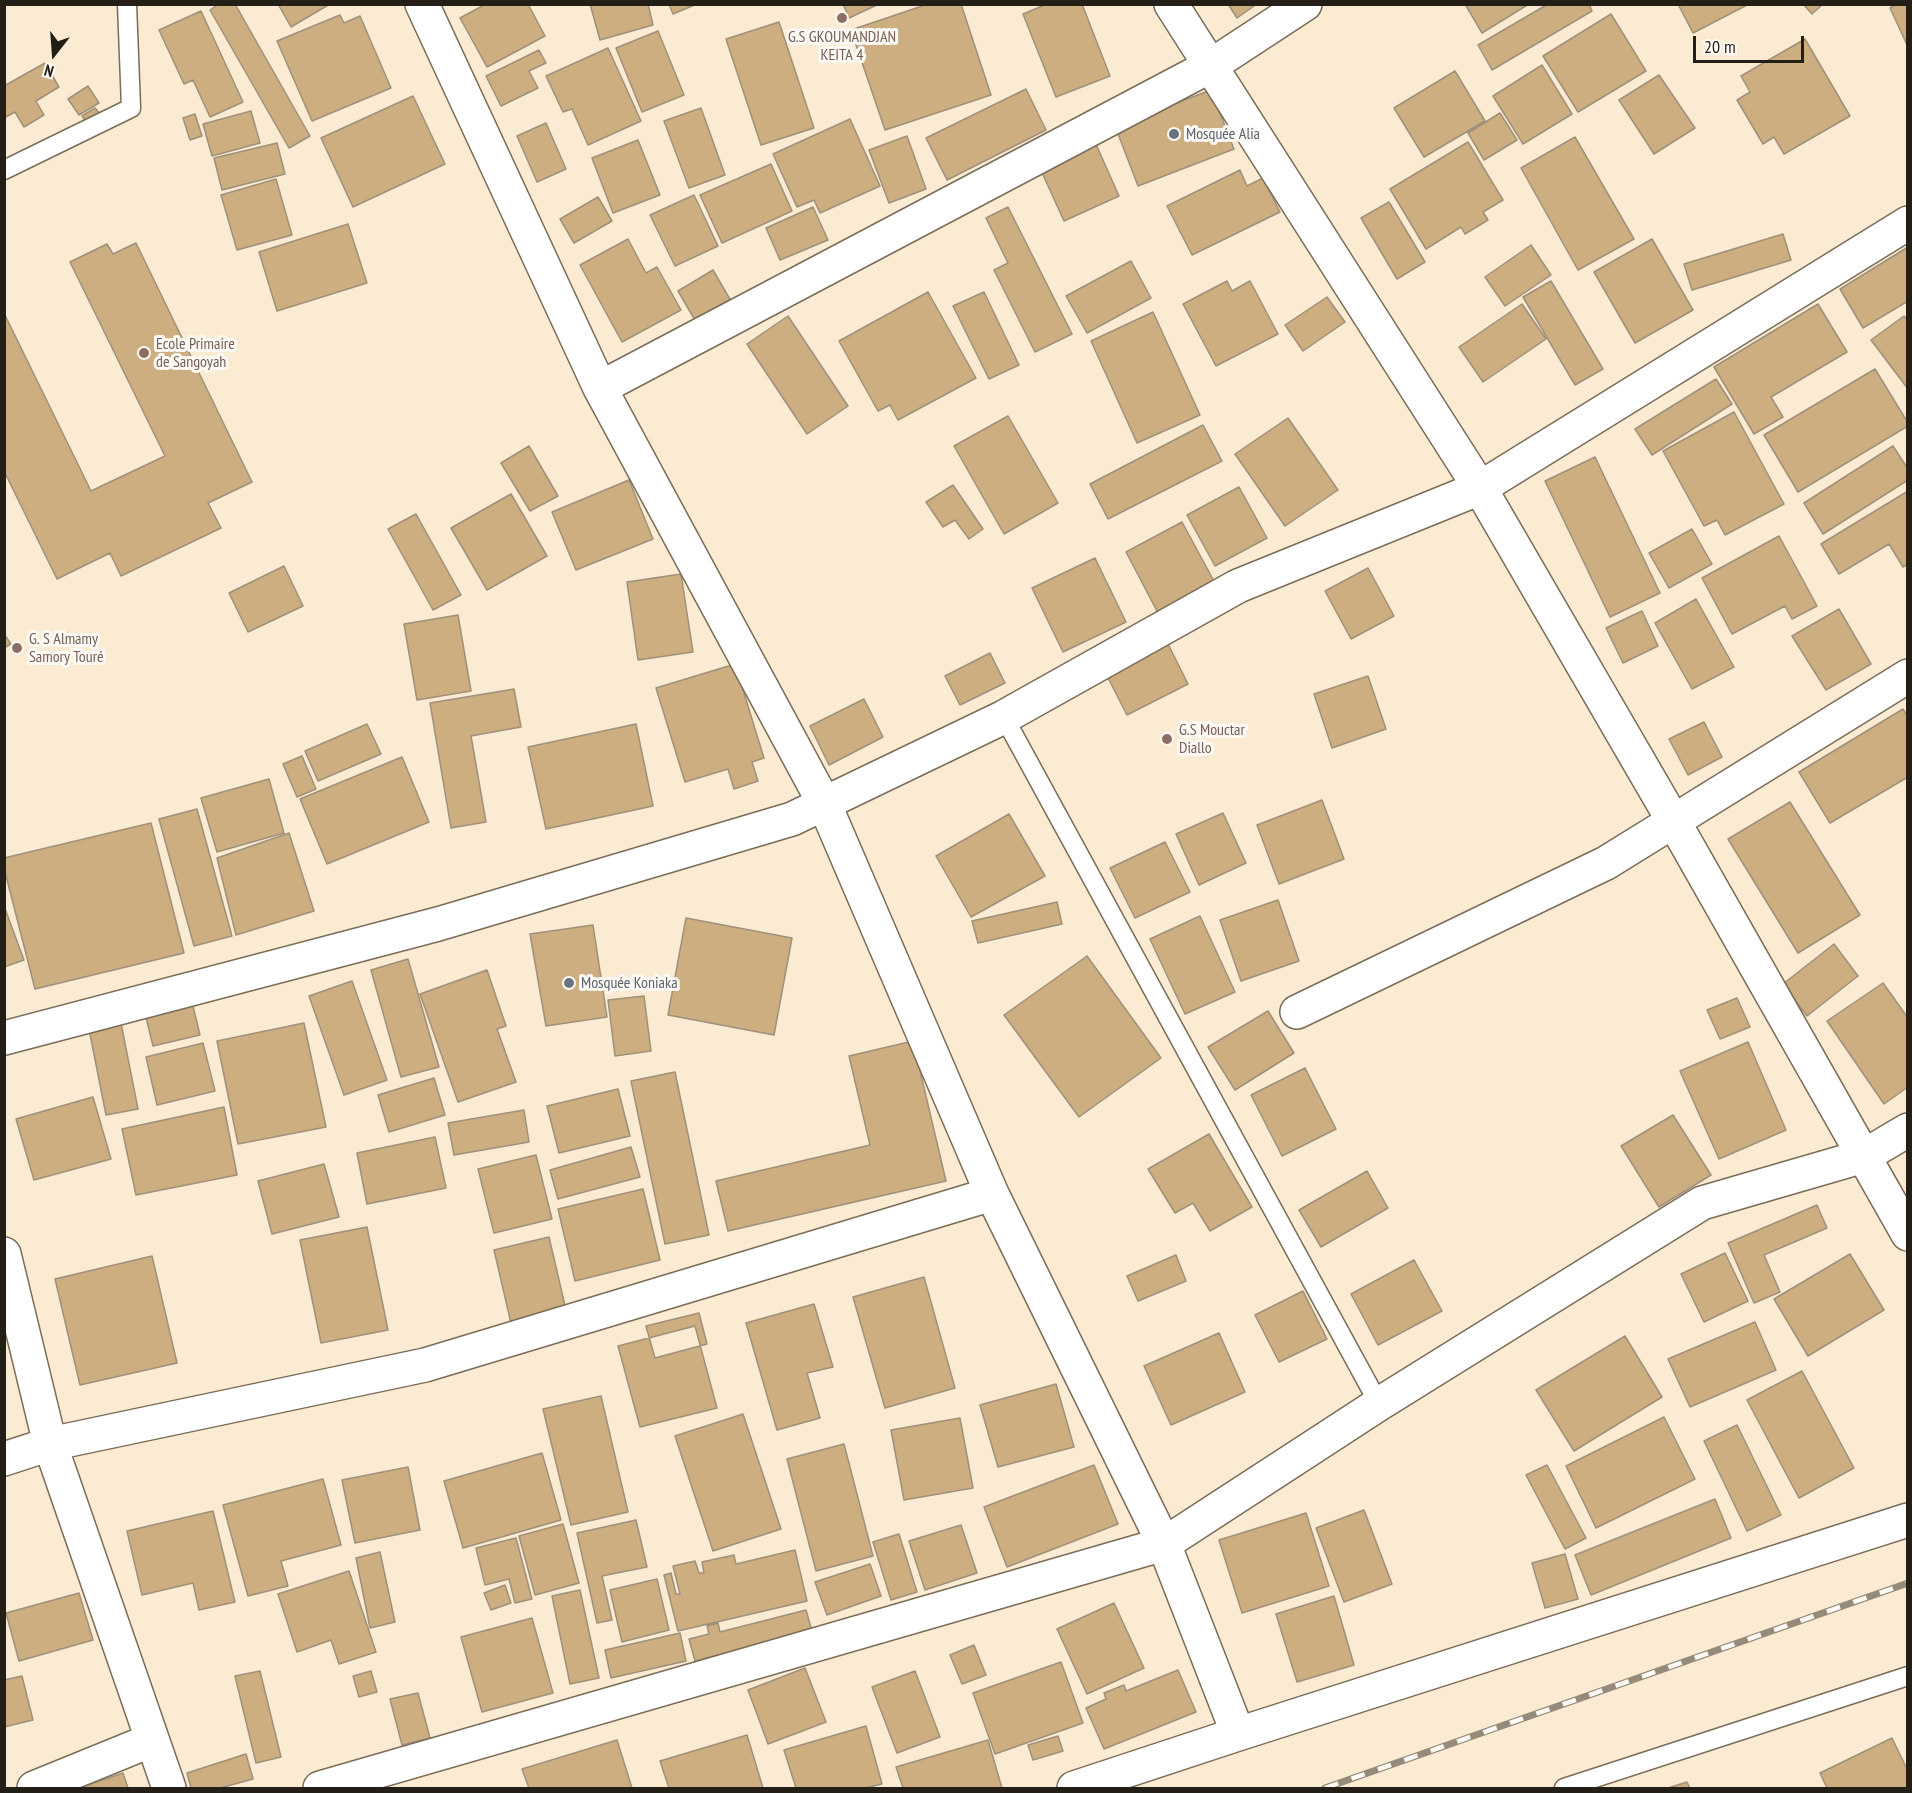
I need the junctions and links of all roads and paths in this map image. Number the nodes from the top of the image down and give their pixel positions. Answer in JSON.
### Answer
{"nodes":[{"id":1,"x":127,"y":4,"type":"edge"},
{"id":2,"x":422,"y":4,"type":"edge"},
{"id":3,"x":1171,"y":4,"type":"edge"},
{"id":4,"x":1305,"y":4,"type":"edge"},
{"id":5,"x":1212,"y":65,"type":"junction"},
{"id":6,"x":4,"y":170,"type":"edge"},
{"id":7,"x":1908,"y":223,"type":"edge"},
{"id":8,"x":600,"y":388,"type":"junction"},
{"id":9,"x":1480,"y":488,"type":"junction"},
{"id":10,"x":1908,"y":676,"type":"edge"},
{"id":11,"x":1004,"y":717,"type":"junction"},
{"id":12,"x":824,"y":803,"type":"junction"},
{"id":13,"x":1674,"y":822,"type":"junction"},
{"id":14,"x":1297,"y":1012,"type":"dead end"},
{"id":15,"x":4,"y":1038,"type":"edge"},
{"id":16,"x":1908,"y":1130,"type":"edge"},
{"id":17,"x":1864,"y":1156,"type":"junction"},
{"id":18,"x":992,"y":1194,"type":"junction"},
{"id":19,"x":1908,"y":1234,"type":"edge"},
{"id":20,"x":4,"y":1254,"type":"edge"},
{"id":21,"x":1379,"y":1404,"type":"junction"},
{"id":22,"x":50,"y":1444,"type":"junction"},
{"id":23,"x":4,"y":1460,"type":"edge"},
{"id":24,"x":1908,"y":1520,"type":"edge"},
{"id":25,"x":1164,"y":1544,"type":"junction"},
{"id":26,"x":1908,"y":1676,"type":"edge"},
{"id":27,"x":1238,"y":1734,"type":"junction"},
{"id":28,"x":152,"y":1740,"type":"junction"},
{"id":29,"x":34,"y":1788,"type":"edge"},
{"id":30,"x":169,"y":1788,"type":"edge"},
{"id":31,"x":320,"y":1788,"type":"edge"},
{"id":32,"x":1074,"y":1788,"type":"edge"},
{"id":33,"x":1564,"y":1788,"type":"edge"}],
"edges":[{"from":1,"to":6,"type":"lane"},
{"from":2,"to":8,"type":"street"},
{"from":3,"to":5,"type":"street"},
{"from":4,"to":5,"type":"street"},
{"from":5,"to":8,"type":"street"},
{"from":5,"to":9,"type":"street"},
{"from":7,"to":9,"type":"street"},
{"from":8,"to":12,"type":"street"},
{"from":9,"to":11,"type":"street"},
{"from":9,"to":13,"type":"street"},
{"from":10,"to":13,"type":"street"},
{"from":11,"to":12,"type":"street"},
{"from":11,"to":21,"type":"lane"},
{"from":12,"to":15,"type":"street"},
{"from":12,"to":18,"type":"street"},
{"from":13,"to":14,"type":"street"},
{"from":13,"to":17,"type":"street"},
{"from":16,"to":17,"type":"street"},
{"from":17,"to":19,"type":"street"},
{"from":17,"to":21,"type":"street"},
{"from":18,"to":22,"type":"street"},
{"from":18,"to":25,"type":"street"},
{"from":20,"to":22,"type":"street"},
{"from":21,"to":25,"type":"street"},
{"from":22,"to":23,"type":"street"},
{"from":22,"to":28,"type":"street"},
{"from":24,"to":27,"type":"street"},
{"from":25,"to":27,"type":"street"},
{"from":25,"to":31,"type":"street"},
{"from":26,"to":33,"type":"lane"},
{"from":27,"to":32,"type":"street"},
{"from":28,"to":29,"type":"street"},
{"from":28,"to":30,"type":"street"}]}
